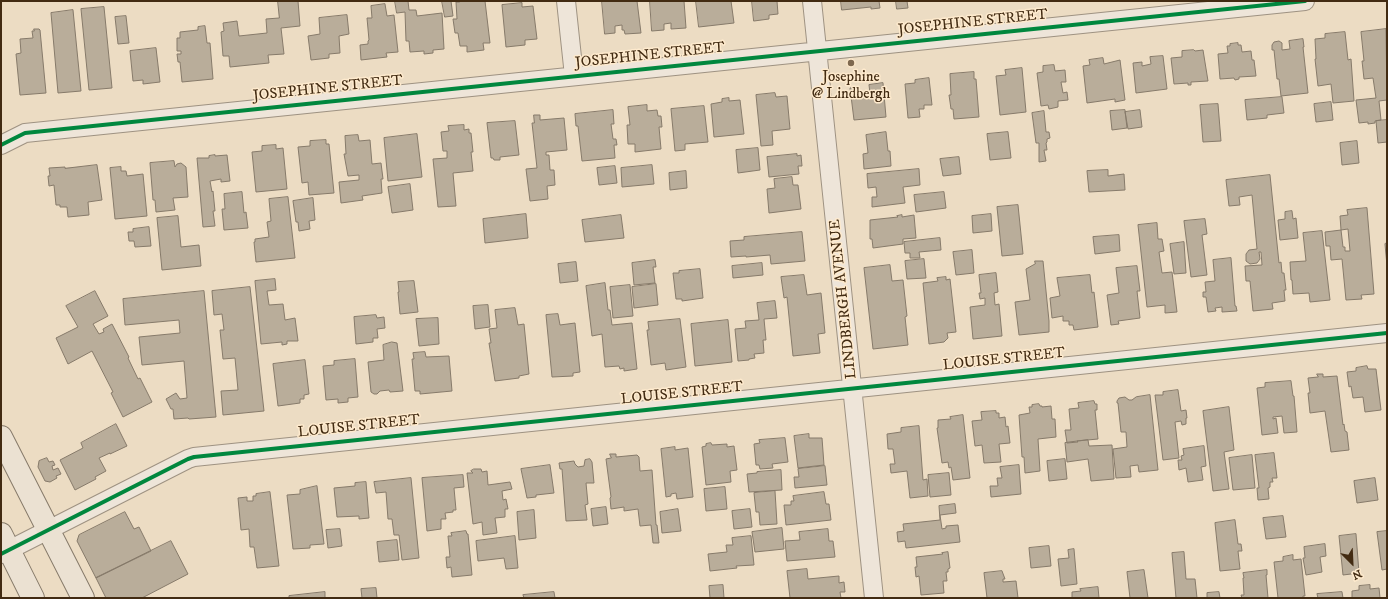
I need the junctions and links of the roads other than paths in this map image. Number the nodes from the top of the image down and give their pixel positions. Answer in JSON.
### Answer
{"nodes":[{"id":1,"x":566,"y":1,"type":"edge"},
{"id":2,"x":812,"y":1,"type":"edge"},
{"id":3,"x":1305,"y":1,"type":"edge"},
{"id":4,"x":817,"y":51,"type":"junction"},
{"id":5,"x":574,"y":76,"type":"junction"},
{"id":6,"x":1,"y":145,"type":"edge"},
{"id":7,"x":1387,"y":333,"type":"edge"},
{"id":8,"x":853,"y":388,"type":"junction"},
{"id":9,"x":1,"y":437,"type":"edge"},
{"id":10,"x":48,"y":530,"type":"junction"},
{"id":11,"x":4,"y":546,"type":"edge"},
{"id":12,"x":33,"y":598,"type":"edge"},
{"id":13,"x":83,"y":598,"type":"edge"},
{"id":14,"x":874,"y":598,"type":"edge"}],
"edges":[{"from":1,"to":5,"type":"street"},
{"from":2,"to":4,"type":"street","name":"LINDBERGH AVENUE"},
{"from":3,"to":4,"type":"street","name":"JOSEPHINE STREET"},
{"from":4,"to":5,"type":"street","name":"JOSEPHINE STREET"},
{"from":4,"to":8,"type":"street","name":"LINDBERGH AVENUE"},
{"from":5,"to":6,"type":"street","name":"JOSEPHINE STREET"},
{"from":7,"to":8,"type":"street","name":"LOUISE STREET"},
{"from":8,"to":10,"type":"street","name":"LOUISE STREET"},
{"from":8,"to":14,"type":"street","name":"LINDBERGH AVENUE"},
{"from":9,"to":10,"type":"main road"},
{"from":10,"to":11,"type":"street","name":"LOUISE STREET"},
{"from":10,"to":13,"type":"main road"},
{"from":11,"to":12,"type":"main road"}]}
